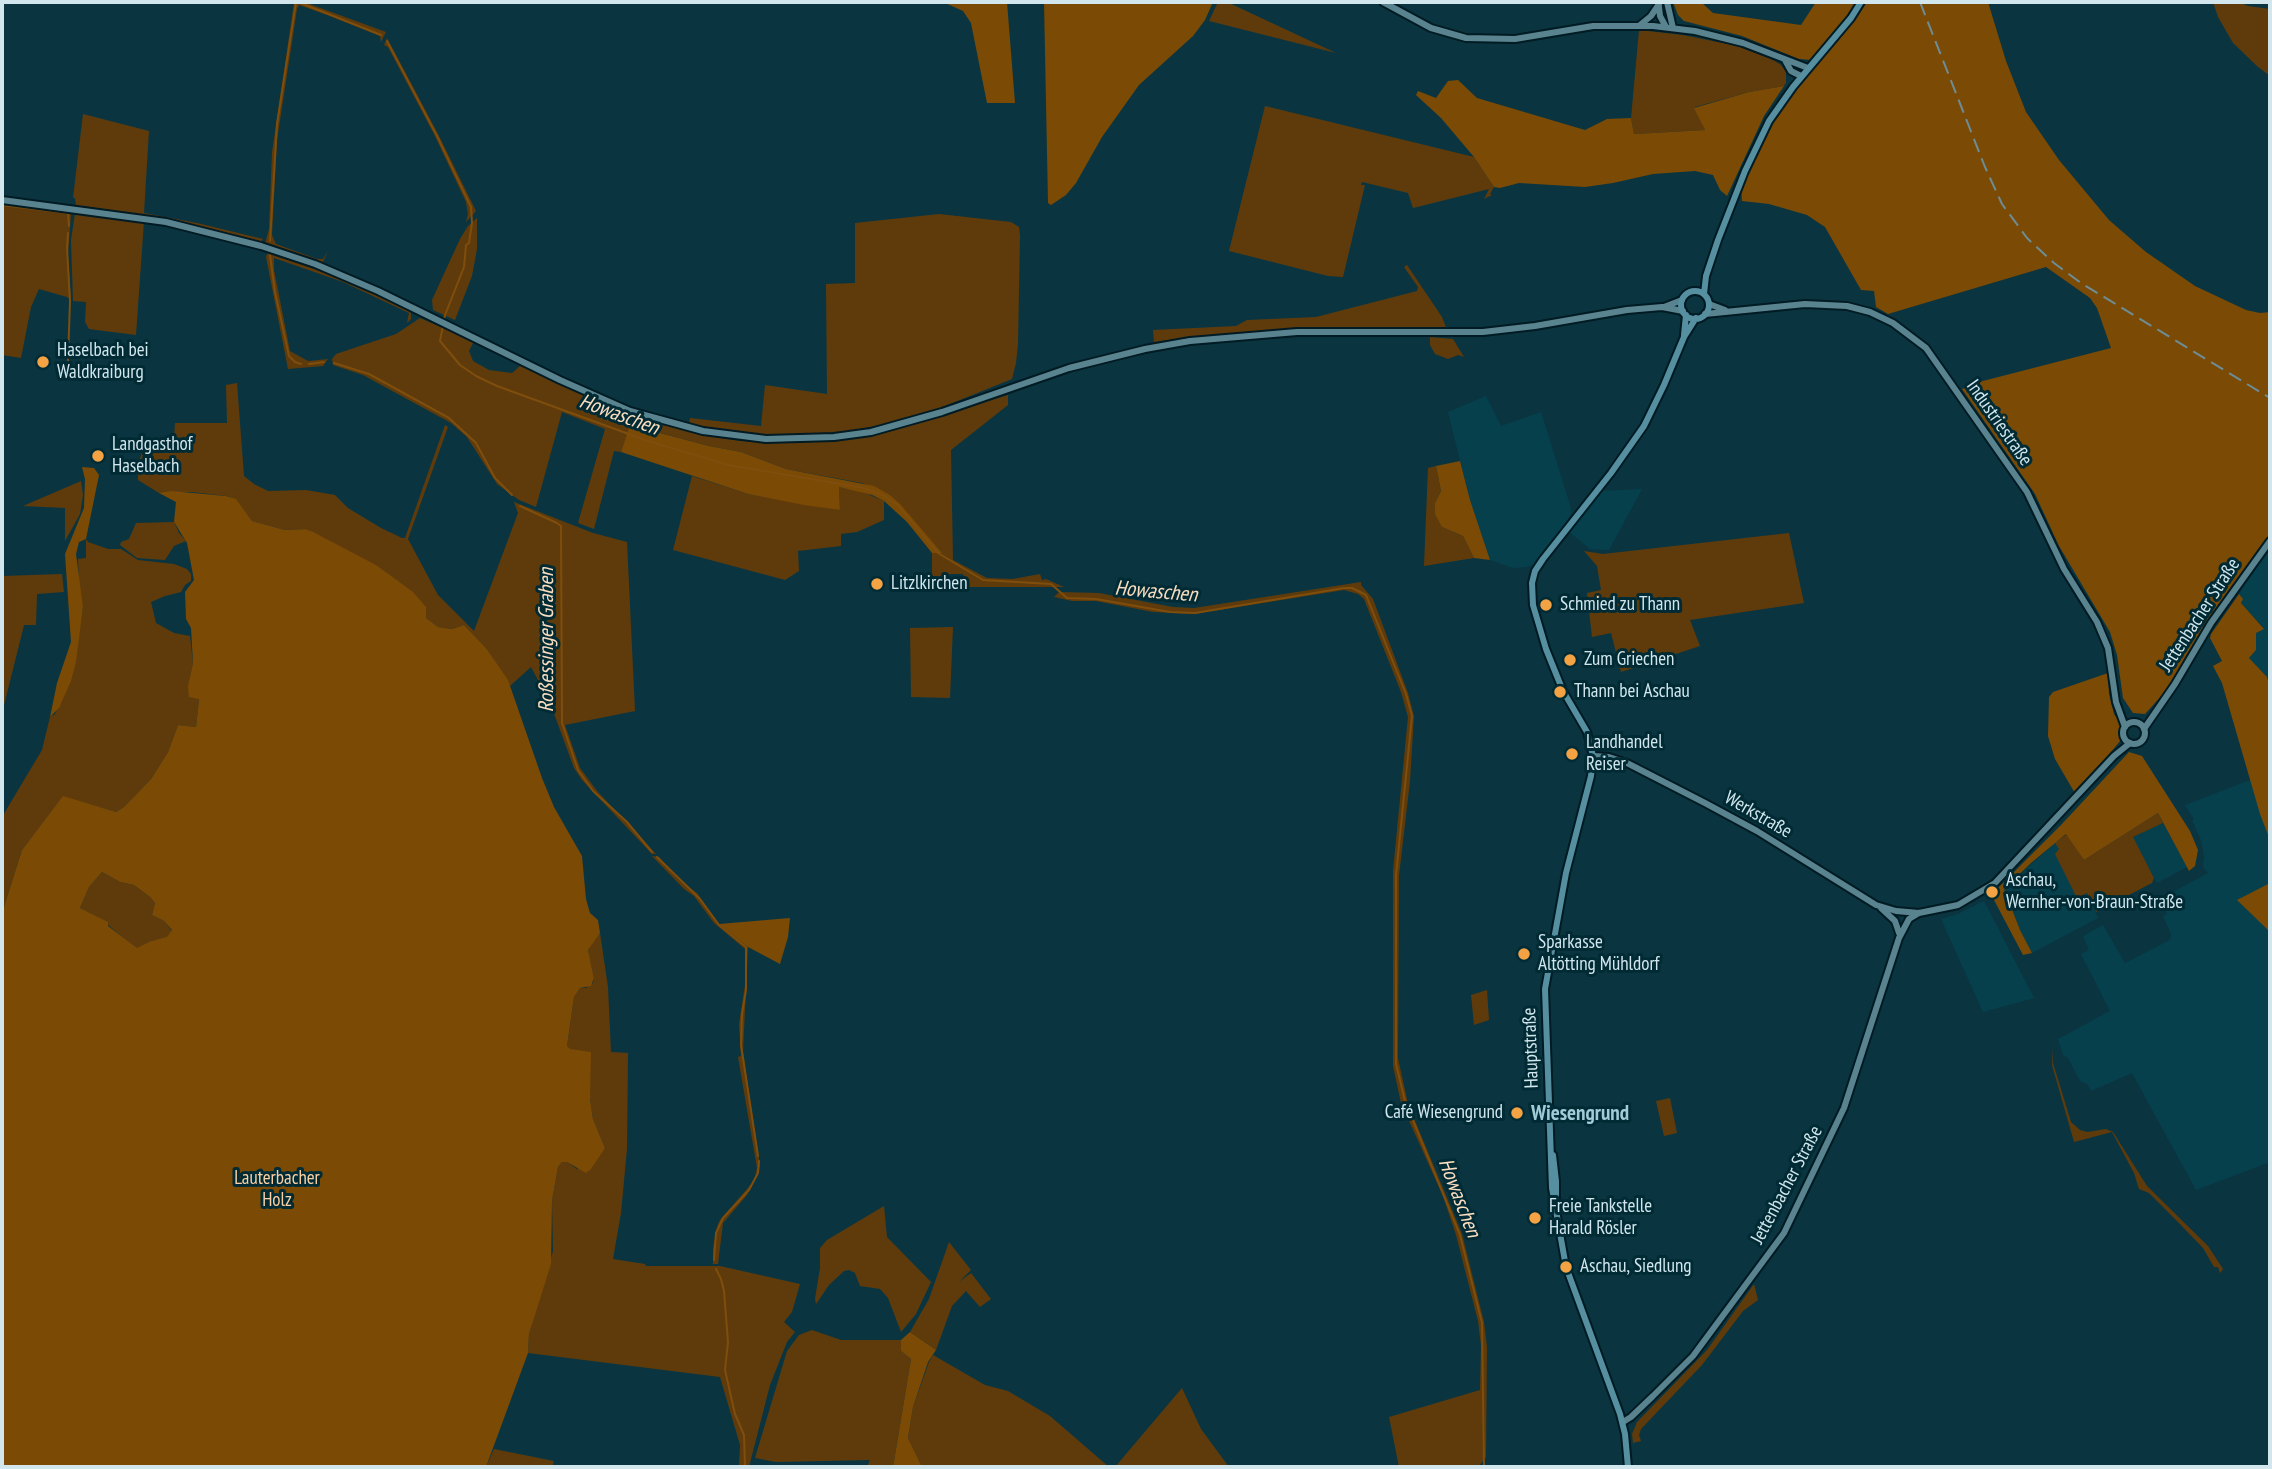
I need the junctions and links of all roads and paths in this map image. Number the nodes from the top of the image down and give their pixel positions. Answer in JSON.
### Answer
{"nodes":[{"id":1,"x":1383,"y":2,"type":"edge"},
{"id":2,"x":1661,"y":2,"type":"edge"},
{"id":3,"x":1861,"y":2,"type":"edge"},
{"id":4,"x":1640,"y":25,"type":"junction"},
{"id":5,"x":1670,"y":27,"type":"junction"},
{"id":6,"x":1785,"y":60,"type":"junction"},
{"id":7,"x":1808,"y":68,"type":"junction"},
{"id":8,"x":1791,"y":71,"type":"junction"},
{"id":9,"x":1801,"y":76,"type":"junction"},
{"id":10,"x":1793,"y":87,"type":"junction"},
{"id":11,"x":2,"y":200,"type":"edge"},
{"id":12,"x":1709,"y":266,"type":"junction"},
{"id":13,"x":1692,"y":291,"type":"junction"},
{"id":14,"x":1704,"y":294,"type":"junction"},
{"id":15,"x":1682,"y":300,"type":"junction"},
{"id":16,"x":1709,"y":304,"type":"junction"},
{"id":17,"x":1662,"y":307,"type":"junction"},
{"id":18,"x":1731,"y":310,"type":"junction"},
{"id":19,"x":1685,"y":313,"type":"junction"},
{"id":20,"x":1705,"y":314,"type":"junction"},
{"id":21,"x":1696,"y":318,"type":"junction"},
{"id":22,"x":1684,"y":337,"type":"junction"},
{"id":23,"x":2270,"y":541,"type":"edge"},
{"id":24,"x":2157,"y":707,"type":"junction"},
{"id":25,"x":2119,"y":709,"type":"junction"},
{"id":26,"x":2135,"y":723,"type":"junction"},
{"id":27,"x":2125,"y":727,"type":"junction"},
{"id":28,"x":2144,"y":729,"type":"junction"},
{"id":29,"x":2127,"y":740,"type":"junction"},
{"id":30,"x":1593,"y":756,"type":"junction"},
{"id":31,"x":1876,"y":905,"type":"junction"},
{"id":32,"x":1902,"y":912,"type":"junction"},
{"id":33,"x":1919,"y":913,"type":"junction"},
{"id":34,"x":1899,"y":936,"type":"junction"},
{"id":35,"x":1639,"y":1409,"type":"junction"},
{"id":36,"x":1620,"y":1413,"type":"junction"},
{"id":37,"x":1623,"y":1422,"type":"junction"},
{"id":38,"x":1628,"y":1467,"type":"edge"}],
"edges":[{"from":1,"to":4,"type":"street"},
{"from":2,"to":4,"type":"street"},
{"from":2,"to":5,"type":"street"},
{"from":2,"to":5,"type":"street"},
{"from":3,"to":7,"type":"main road"},
{"from":4,"to":5,"type":"street"},
{"from":5,"to":6,"type":"street"},
{"from":6,"to":7,"type":"street"},
{"from":6,"to":8,"type":"street"},
{"from":7,"to":9,"type":"main road"},
{"from":8,"to":9,"type":"street"},
{"from":8,"to":10,"type":"street"},
{"from":9,"to":10,"type":"main road"},
{"from":10,"to":12,"type":"main road"},
{"from":11,"to":17,"type":"street"},
{"from":12,"to":13,"type":"main road"},
{"from":12,"to":14,"type":"main road"},
{"from":13,"to":14,"type":"main road"},
{"from":13,"to":15,"type":"main road"},
{"from":14,"to":16,"type":"main road"},
{"from":15,"to":17,"type":"street"},
{"from":15,"to":19,"type":"main road"},
{"from":16,"to":18,"type":"street","name":"Industriestraße"},
{"from":16,"to":20,"type":"main road"},
{"from":17,"to":19,"type":"street"},
{"from":18,"to":20,"type":"street","name":"Industriestraße"},
{"from":18,"to":25,"type":"street","name":"Industriestraße"},
{"from":19,"to":21,"type":"main road"},
{"from":19,"to":22,"type":"main road"},
{"from":20,"to":21,"type":"main road"},
{"from":21,"to":22,"type":"main road"},
{"from":22,"to":30,"type":"main road"},
{"from":23,"to":24,"type":"street","name":"Jettenbacher Straße"},
{"from":24,"to":26,"type":"street","name":"Jettenbacher Straße"},
{"from":24,"to":28,"type":"street","name":"Jettenbacher Straße"},
{"from":25,"to":26,"type":"street"},
{"from":25,"to":27,"type":"street","name":"Industriestraße"},
{"from":26,"to":27,"type":"street"},
{"from":26,"to":28,"type":"street"},
{"from":27,"to":29,"type":"street"},
{"from":28,"to":29,"type":"street"},
{"from":29,"to":33,"type":"street"},
{"from":30,"to":31,"type":"street","name":"Werkstraße"},
{"from":30,"to":36,"type":"main road","name":"Hauptstraße"},
{"from":31,"to":32,"type":"street","name":"Werkstraße"},
{"from":31,"to":34,"type":"street"},
{"from":32,"to":33,"type":"street"},
{"from":32,"to":34,"type":"street","name":"Jettenbacher Straße"},
{"from":33,"to":34,"type":"street","name":"Jettenbacher Straße"},
{"from":34,"to":35,"type":"street","name":"Jettenbacher Straße"},
{"from":35,"to":36,"type":"street"},
{"from":35,"to":37,"type":"street","name":"Jettenbacher Straße"},
{"from":36,"to":37,"type":"main road","name":"Hauptstraße"},
{"from":37,"to":38,"type":"main road","name":"Hauptstraße"}]}
